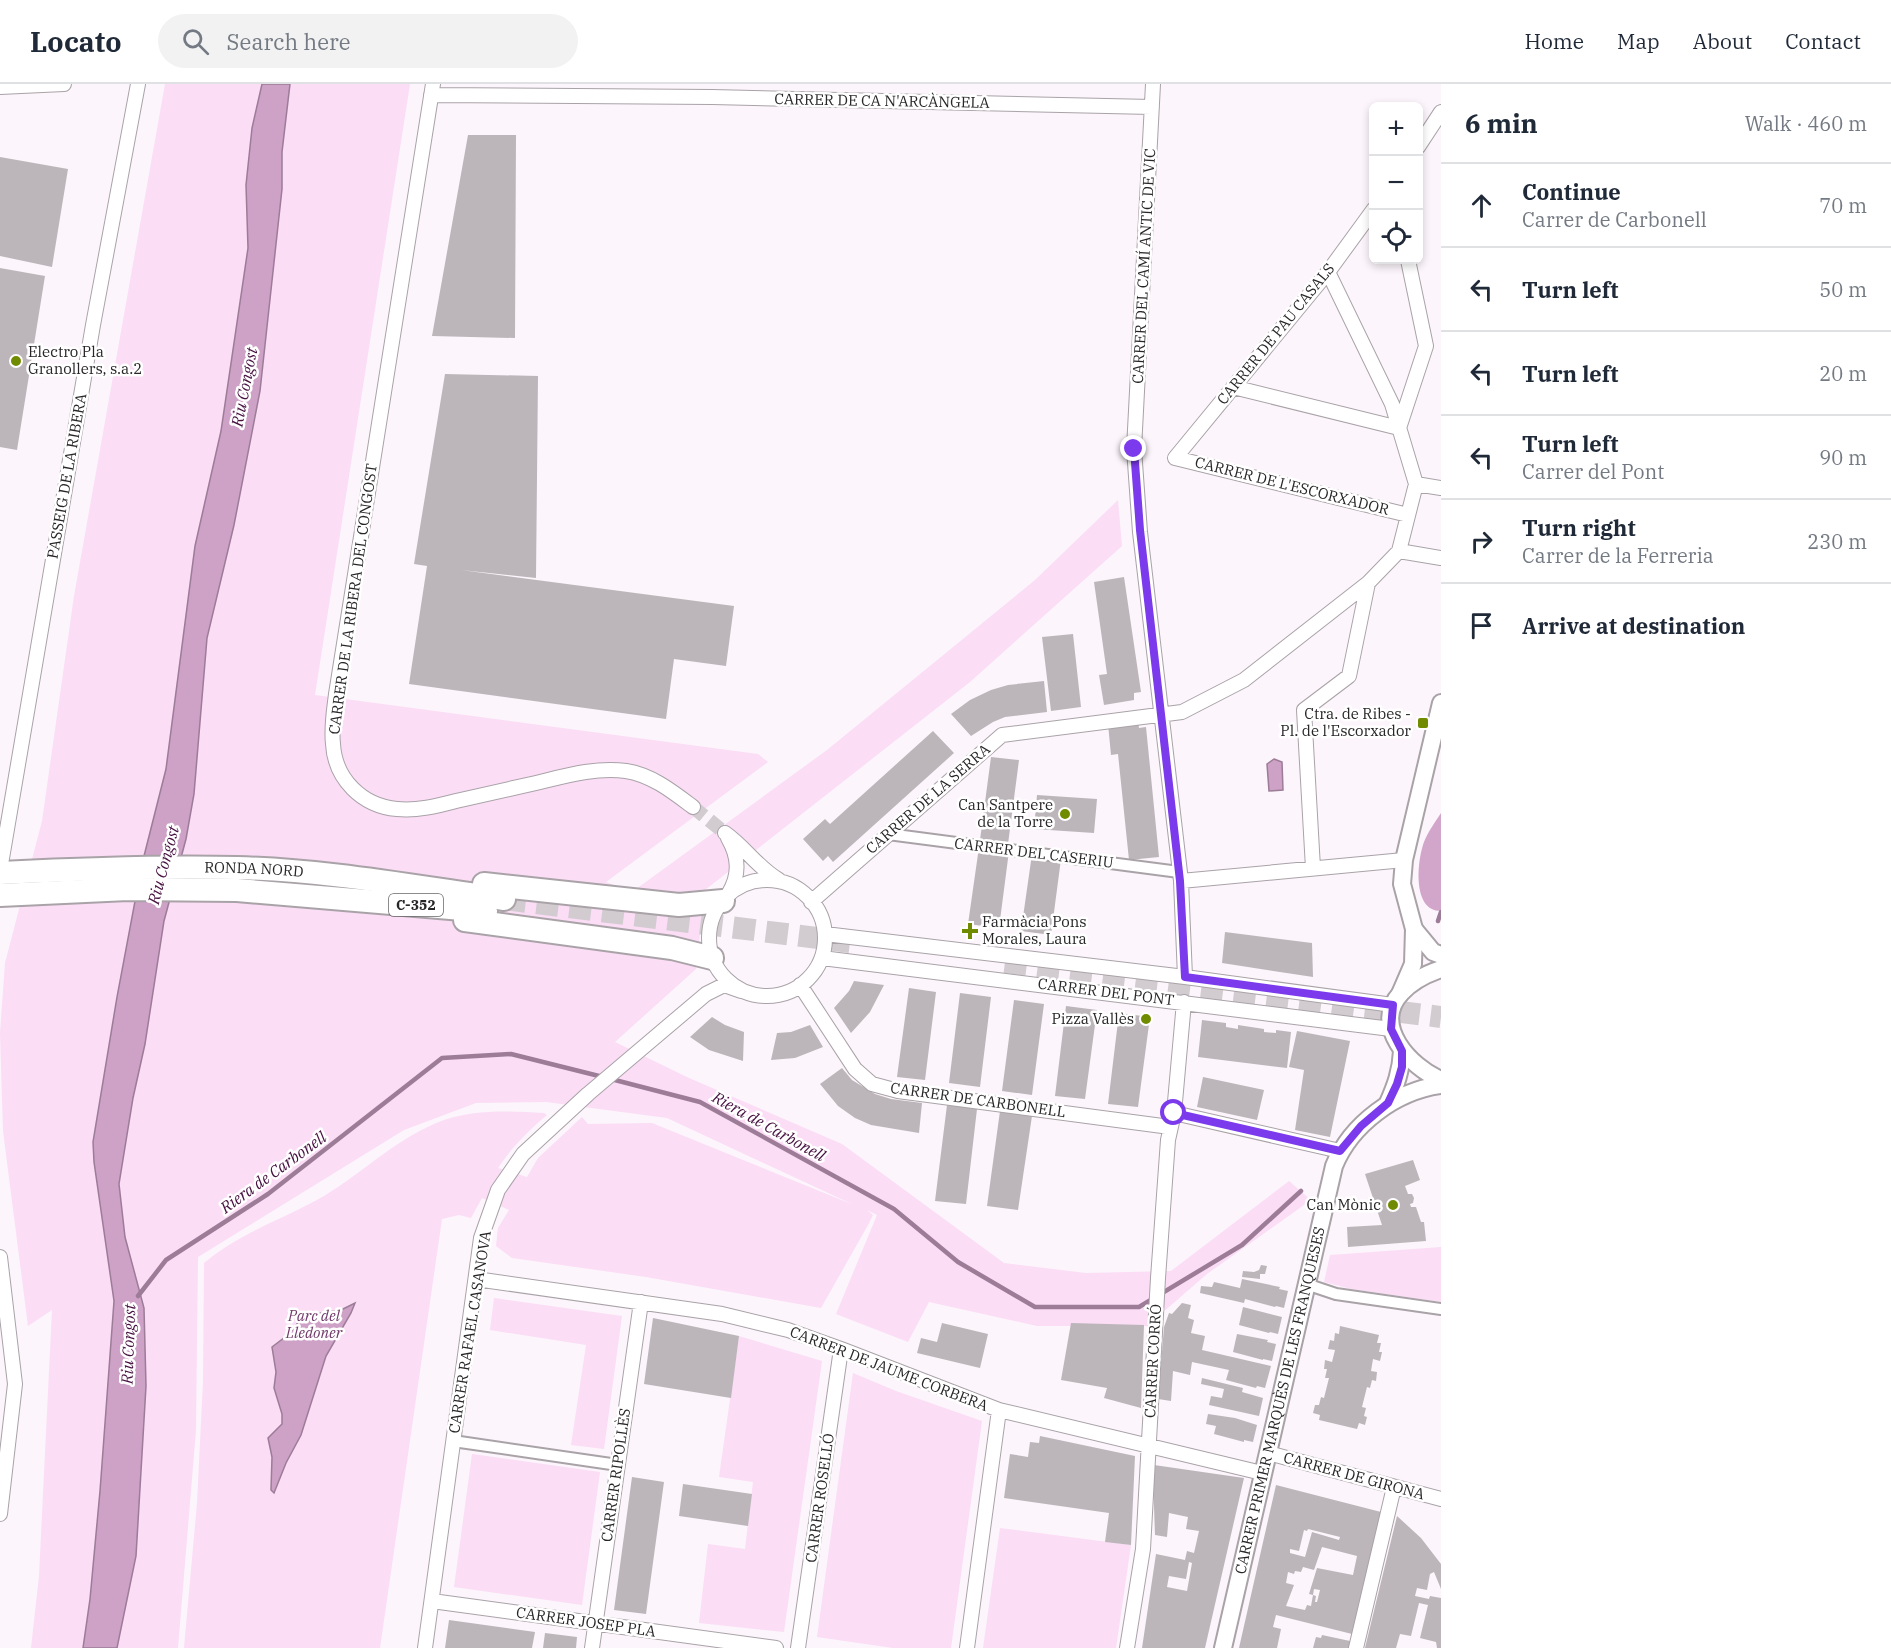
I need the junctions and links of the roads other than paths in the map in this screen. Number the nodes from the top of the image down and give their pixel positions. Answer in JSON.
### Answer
{"nodes":[{"id":1,"x":64,"y":84,"type":"edge"},
{"id":2,"x":138,"y":84,"type":"edge"},
{"id":3,"x":1152,"y":84,"type":"edge"},
{"id":4,"x":0,"y":87,"type":"edge"},
{"id":5,"x":432,"y":89,"type":"edge"},
{"id":6,"x":713,"y":90,"type":"edge"},
{"id":7,"x":1152,"y":107,"type":"junction"},
{"id":8,"x":1441,"y":112,"type":"edge"},
{"id":9,"x":1423,"y":141,"type":"edge"},
{"id":10,"x":1373,"y":210,"type":"edge"},
{"id":11,"x":1409,"y":264,"type":"edge"},
{"id":12,"x":1328,"y":272,"type":"junction"},
{"id":13,"x":1233,"y":387,"type":"junction"},
{"id":14,"x":1399,"y":428,"type":"junction"},
{"id":15,"x":1175,"y":458,"type":"joint"},
{"id":16,"x":1416,"y":484,"type":"junction"},
{"id":17,"x":1441,"y":488,"type":"edge"},
{"id":18,"x":1408,"y":515,"type":"junction"},
{"id":19,"x":1399,"y":551,"type":"junction"},
{"id":20,"x":1441,"y":558,"type":"edge"},
{"id":21,"x":1368,"y":583,"type":"junction"},
{"id":22,"x":1441,"y":703,"type":"edge"},
{"id":23,"x":1161,"y":715,"type":"junction"},
{"id":24,"x":12,"y":797,"type":"junction"},
{"id":25,"x":693,"y":807,"type":"tunnel mouth"},
{"id":26,"x":0,"y":826,"type":"edge"},
{"id":27,"x":888,"y":834,"type":"junction"},
{"id":28,"x":1404,"y":860,"type":"junction"},
{"id":29,"x":1313,"y":868,"type":"junction"},
{"id":30,"x":0,"y":871,"type":"edge"},
{"id":31,"x":332,"y":875,"type":"junction"},
{"id":32,"x":1180,"y":877,"type":"junction"},
{"id":33,"x":786,"y":884,"type":"junction"},
{"id":34,"x":0,"y":895,"type":"edge"},
{"id":35,"x":327,"y":898,"type":"junction"},
{"id":36,"x":725,"y":898,"type":"junction"},
{"id":37,"x":811,"y":902,"type":"junction"},
{"id":38,"x":1414,"y":929,"type":"junction"},
{"id":39,"x":825,"y":934,"type":"junction"},
{"id":40,"x":1441,"y":955,"type":"edge"},
{"id":41,"x":822,"y":958,"type":"junction"},
{"id":42,"x":713,"y":960,"type":"junction"},
{"id":43,"x":1441,"y":969,"type":"edge"},
{"id":44,"x":1185,"y":977,"type":"junction"},
{"id":45,"x":800,"y":985,"type":"junction"},
{"id":46,"x":741,"y":991,"type":"junction"},
{"id":47,"x":706,"y":994,"type":"junction"},
{"id":48,"x":1396,"y":999,"type":"junction"},
{"id":49,"x":1184,"y":1002,"type":"junction"},
{"id":50,"x":1391,"y":1029,"type":"junction"},
{"id":51,"x":1402,"y":1051,"type":"junction"},
{"id":52,"x":1441,"y":1080,"type":"edge"},
{"id":53,"x":1441,"y":1085,"type":"edge"},
{"id":54,"x":1388,"y":1103,"type":"junction"},
{"id":55,"x":1172,"y":1120,"type":"junction"},
{"id":56,"x":1340,"y":1151,"type":"junction"},
{"id":57,"x":0,"y":1257,"type":"edge"},
{"id":58,"x":476,"y":1279,"type":"junction"},
{"id":59,"x":1306,"y":1284,"type":"junction"},
{"id":60,"x":2,"y":1301,"type":"edge"},
{"id":61,"x":641,"y":1302,"type":"junction"},
{"id":62,"x":1441,"y":1309,"type":"edge"},
{"id":63,"x":841,"y":1348,"type":"junction"},
{"id":64,"x":999,"y":1410,"type":"junction"},
{"id":65,"x":453,"y":1441,"type":"junction"},
{"id":66,"x":1148,"y":1444,"type":"junction"},
{"id":67,"x":1268,"y":1452,"type":"junction"},
{"id":68,"x":618,"y":1465,"type":"junction"},
{"id":69,"x":1262,"y":1473,"type":"junction"},
{"id":70,"x":1394,"y":1487,"type":"junction"},
{"id":71,"x":1441,"y":1499,"type":"edge"},
{"id":72,"x":0,"y":1514,"type":"edge"},
{"id":73,"x":432,"y":1601,"type":"junction"},
{"id":74,"x":596,"y":1623,"type":"junction"},
{"id":75,"x":425,"y":1648,"type":"edge"},
{"id":76,"x":592,"y":1648,"type":"edge"},
{"id":77,"x":776,"y":1648,"type":"edge"},
{"id":78,"x":798,"y":1648,"type":"edge"},
{"id":79,"x":967,"y":1648,"type":"edge"},
{"id":80,"x":1127,"y":1648,"type":"edge"},
{"id":81,"x":1223,"y":1648,"type":"edge"},
{"id":82,"x":1356,"y":1648,"type":"edge"}],
"edges":[{"from":1,"to":4,"type":"street"},
{"from":2,"to":24,"type":"street","name":"PASSEIG DE LA RIBERA"},
{"from":3,"to":7,"type":"street","name":"CARRER DEL CAMÍ ANTIC DE VIC"},
{"from":5,"to":6,"type":"street","name":"CARRER DE CA N'ARCÀNGELA"},
{"from":5,"to":25,"type":"street","name":"CARRER DE LA RIBERA DEL CONGOST"},
{"from":6,"to":7,"type":"street","name":"CARRER DE CA N'ARCÀNGELA"},
{"from":7,"to":23,"type":"street","name":"CARRER DEL CAMÍ ANTIC DE VIC"},
{"from":8,"to":9,"type":"street"},
{"from":10,"to":12,"type":"street","name":"CARRER DE PAU CASALS"},
{"from":11,"to":14,"type":"street"},
{"from":12,"to":13,"type":"street","name":"CARRER DE PAU CASALS"},
{"from":12,"to":14,"type":"street"},
{"from":13,"to":14,"type":"street"},
{"from":13,"to":15,"type":"street","name":"CARRER DE PAU CASALS"},
{"from":14,"to":16,"type":"street"},
{"from":15,"to":18,"type":"street","name":"CARRER DE L'ESCORXADOR"},
{"from":16,"to":17,"type":"street"},
{"from":16,"to":18,"type":"street"},
{"from":18,"to":19,"type":"street"},
{"from":19,"to":20,"type":"street"},
{"from":19,"to":21,"type":"street","name":"CARRER DE LA SERRA"},
{"from":21,"to":23,"type":"street","name":"CARRER DE LA SERRA"},
{"from":21,"to":29,"type":"street"},
{"from":22,"to":28,"type":"street"},
{"from":23,"to":27,"type":"street","name":"CARRER DE LA SERRA"},
{"from":23,"to":32,"type":"street","name":"CARRER DEL CAMÍ ANTIC DE VIC"},
{"from":24,"to":26,"type":"street"},
{"from":24,"to":30,"type":"street","name":"PASSEIG DE LA RIBERA"},
{"from":27,"to":32,"type":"street","name":"CARRER DEL CASERIU"},
{"from":27,"to":37,"type":"street","name":"CARRER DE LA SERRA"},
{"from":28,"to":29,"type":"street","name":"CARRER DEL CASERIU"},
{"from":28,"to":38,"type":"street"},
{"from":29,"to":32,"type":"street","name":"CARRER DEL CASERIU"},
{"from":30,"to":31,"type":"highway","name":"RONDA NORD","number":"C-352"},
{"from":31,"to":35,"type":"highway","name":"RONDA NORD","number":"C-352"},
{"from":31,"to":36,"type":"highway"},
{"from":32,"to":44,"type":"street","name":"CARRER DEL CAMÍ ANTIC DE VIC"},
{"from":33,"to":36,"type":"street"},
{"from":33,"to":36,"type":"street"},
{"from":33,"to":37,"type":"street"},
{"from":34,"to":35,"type":"highway","name":"RONDA NORD","number":"C-352"},
{"from":35,"to":42,"type":"highway"},
{"from":36,"to":42,"type":"street"},
{"from":37,"to":39,"type":"street"},
{"from":38,"to":40,"type":"street"},
{"from":38,"to":48,"type":"street"},
{"from":39,"to":41,"type":"street"},
{"from":39,"to":44,"type":"street","name":"CARRER DEL PONT"},
{"from":41,"to":45,"type":"street"},
{"from":41,"to":49,"type":"street","name":"CARRER DEL PONT"},
{"from":42,"to":46,"type":"street"},
{"from":42,"to":47,"type":"street"},
{"from":43,"to":48,"type":"street"},
{"from":44,"to":48,"type":"street","name":"CARRER DEL PONT"},
{"from":45,"to":46,"type":"street"},
{"from":45,"to":55,"type":"street","name":"CARRER DE CARBONELL"},
{"from":46,"to":47,"type":"street"},
{"from":47,"to":58,"type":"street","name":"CARRER RAFAEL CASANOVA"},
{"from":48,"to":50,"type":"street"},
{"from":49,"to":50,"type":"street","name":"CARRER DEL PONT"},
{"from":49,"to":55,"type":"street","name":"CARRER CORRÓ"},
{"from":50,"to":51,"type":"street"},
{"from":51,"to":52,"type":"street"},
{"from":51,"to":54,"type":"street","name":"CARRER PRIMER MARQUÈS DE LES FRANQUESES"},
{"from":53,"to":54,"type":"street","name":"CARRER PRIMER MARQUÈS DE LES FRANQUESES"},
{"from":54,"to":56,"type":"street","name":"CARRER PRIMER MARQUÈS DE LES FRANQUESES"},
{"from":55,"to":56,"type":"street","name":"CARRER DE CARBONELL"},
{"from":55,"to":66,"type":"street","name":"CARRER CORRÓ"},
{"from":56,"to":59,"type":"street","name":"CARRER PRIMER MARQUÈS DE LES FRANQUESES"},
{"from":57,"to":60,"type":"street"},
{"from":58,"to":61,"type":"street","name":"CARRER DE JAUME CORBERA"},
{"from":58,"to":65,"type":"street","name":"CARRER RAFAEL CASANOVA"},
{"from":59,"to":62,"type":"street"},
{"from":59,"to":67,"type":"street","name":"CARRER PRIMER MARQUÈS DE LES FRANQUESES"},
{"from":60,"to":72,"type":"street"},
{"from":61,"to":63,"type":"street","name":"CARRER DE JAUME CORBERA"},
{"from":61,"to":68,"type":"street","name":"CARRER RIPOLLÈS"},
{"from":63,"to":64,"type":"street","name":"CARRER DE JAUME CORBERA"},
{"from":63,"to":78,"type":"street","name":"CARRER ROSELLÓ"},
{"from":64,"to":66,"type":"street","name":"CARRER DE JAUME CORBERA"},
{"from":64,"to":79,"type":"street"},
{"from":65,"to":68,"type":"street"},
{"from":65,"to":73,"type":"street","name":"CARRER RAFAEL CASANOVA"},
{"from":66,"to":69,"type":"street","name":"CARRER DE JAUME CORBERA"},
{"from":66,"to":80,"type":"street","name":"CARRER CORRÓ"},
{"from":67,"to":69,"type":"street","name":"CARRER PRIMER MARQUÈS DE LES FRANQUESES"},
{"from":67,"to":70,"type":"street","name":"CARRER DE GIRONA"},
{"from":68,"to":74,"type":"street","name":"CARRER RIPOLLÈS"},
{"from":69,"to":81,"type":"street","name":"CARRER PRIMER MARQUÈS DE LES FRANQUESES"},
{"from":70,"to":71,"type":"street","name":"CARRER DE GIRONA"},
{"from":70,"to":82,"type":"street"},
{"from":73,"to":74,"type":"street","name":"CARRER JOSEP PLA"},
{"from":73,"to":75,"type":"street","name":"CARRER RAFAEL CASANOVA"},
{"from":74,"to":76,"type":"street","name":"CARRER RIPOLLÈS"},
{"from":74,"to":77,"type":"street","name":"CARRER JOSEP PLA"}]}
